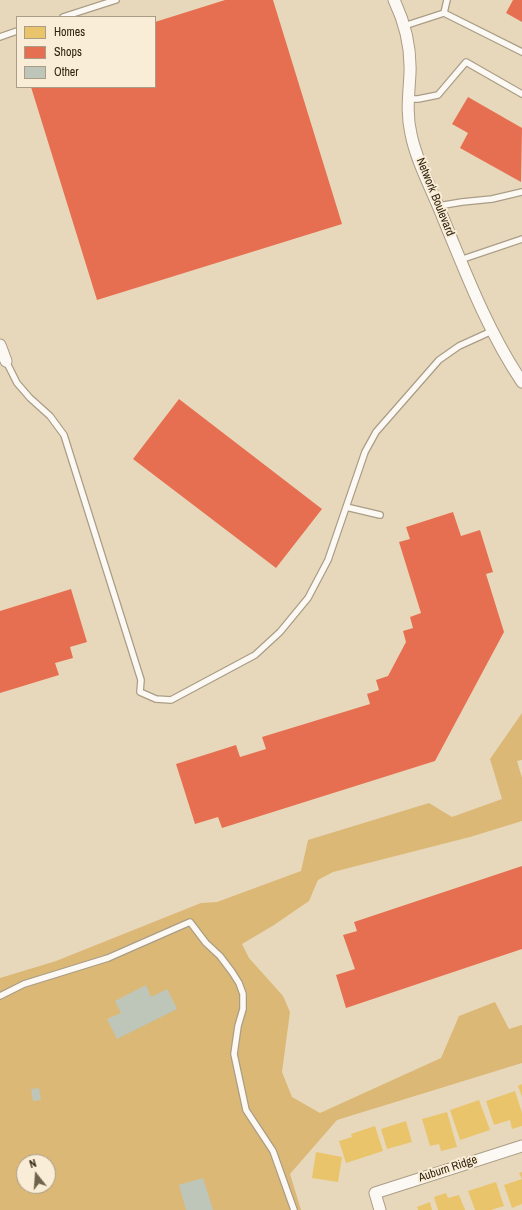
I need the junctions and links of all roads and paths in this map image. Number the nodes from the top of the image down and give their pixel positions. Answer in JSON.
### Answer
{"nodes":[{"id":1,"x":116,"y":0,"type":"edge"},
{"id":2,"x":394,"y":0,"type":"edge"},
{"id":3,"x":447,"y":0,"type":"edge"},
{"id":4,"x":444,"y":13,"type":"junction"},
{"id":5,"x":66,"y":16,"type":"edge"},
{"id":6,"x":404,"y":26,"type":"junction"},
{"id":7,"x":16,"y":31,"type":"edge"},
{"id":8,"x":0,"y":37,"type":"edge"},
{"id":9,"x":522,"y":52,"type":"edge"},
{"id":10,"x":522,"y":94,"type":"edge"},
{"id":11,"x":408,"y":99,"type":"junction"},
{"id":12,"x":522,"y":192,"type":"edge"},
{"id":13,"x":438,"y":206,"type":"junction"},
{"id":14,"x":522,"y":239,"type":"edge"},
{"id":15,"x":460,"y":260,"type":"junction"},
{"id":16,"x":492,"y":332,"type":"junction"},
{"id":17,"x":0,"y":345,"type":"edge"},
{"id":18,"x":6,"y":361,"type":"joint"},
{"id":19,"x":522,"y":382,"type":"edge"},
{"id":20,"x":346,"y":507,"type":"junction"},
{"id":21,"x":380,"y":515,"type":"dead end"},
{"id":22,"x":0,"y":996,"type":"edge"},
{"id":23,"x":522,"y":1146,"type":"edge"},
{"id":24,"x":294,"y":1210,"type":"edge"},
{"id":25,"x":380,"y":1210,"type":"edge"}],
"edges":[{"from":1,"to":5,"type":"lane"},
{"from":2,"to":6,"type":"street","name":"Network Boulevard"},
{"from":3,"to":4,"type":"lane"},
{"from":4,"to":6,"type":"lane"},
{"from":4,"to":9,"type":"lane"},
{"from":6,"to":11,"type":"street","name":"Network Boulevard"},
{"from":7,"to":8,"type":"lane"},
{"from":10,"to":11,"type":"lane"},
{"from":11,"to":13,"type":"street","name":"Network Boulevard"},
{"from":12,"to":13,"type":"lane"},
{"from":13,"to":15,"type":"street","name":"Network Boulevard"},
{"from":14,"to":15,"type":"lane"},
{"from":15,"to":16,"type":"street","name":"Network Boulevard"},
{"from":16,"to":19,"type":"street","name":"Network Boulevard"},
{"from":16,"to":20,"type":"lane"},
{"from":17,"to":18,"type":"street"},
{"from":18,"to":20,"type":"lane"},
{"from":20,"to":21,"type":"lane"},
{"from":22,"to":24,"type":"lane"},
{"from":23,"to":25,"type":"street","name":"Auburn Ridge"}]}
